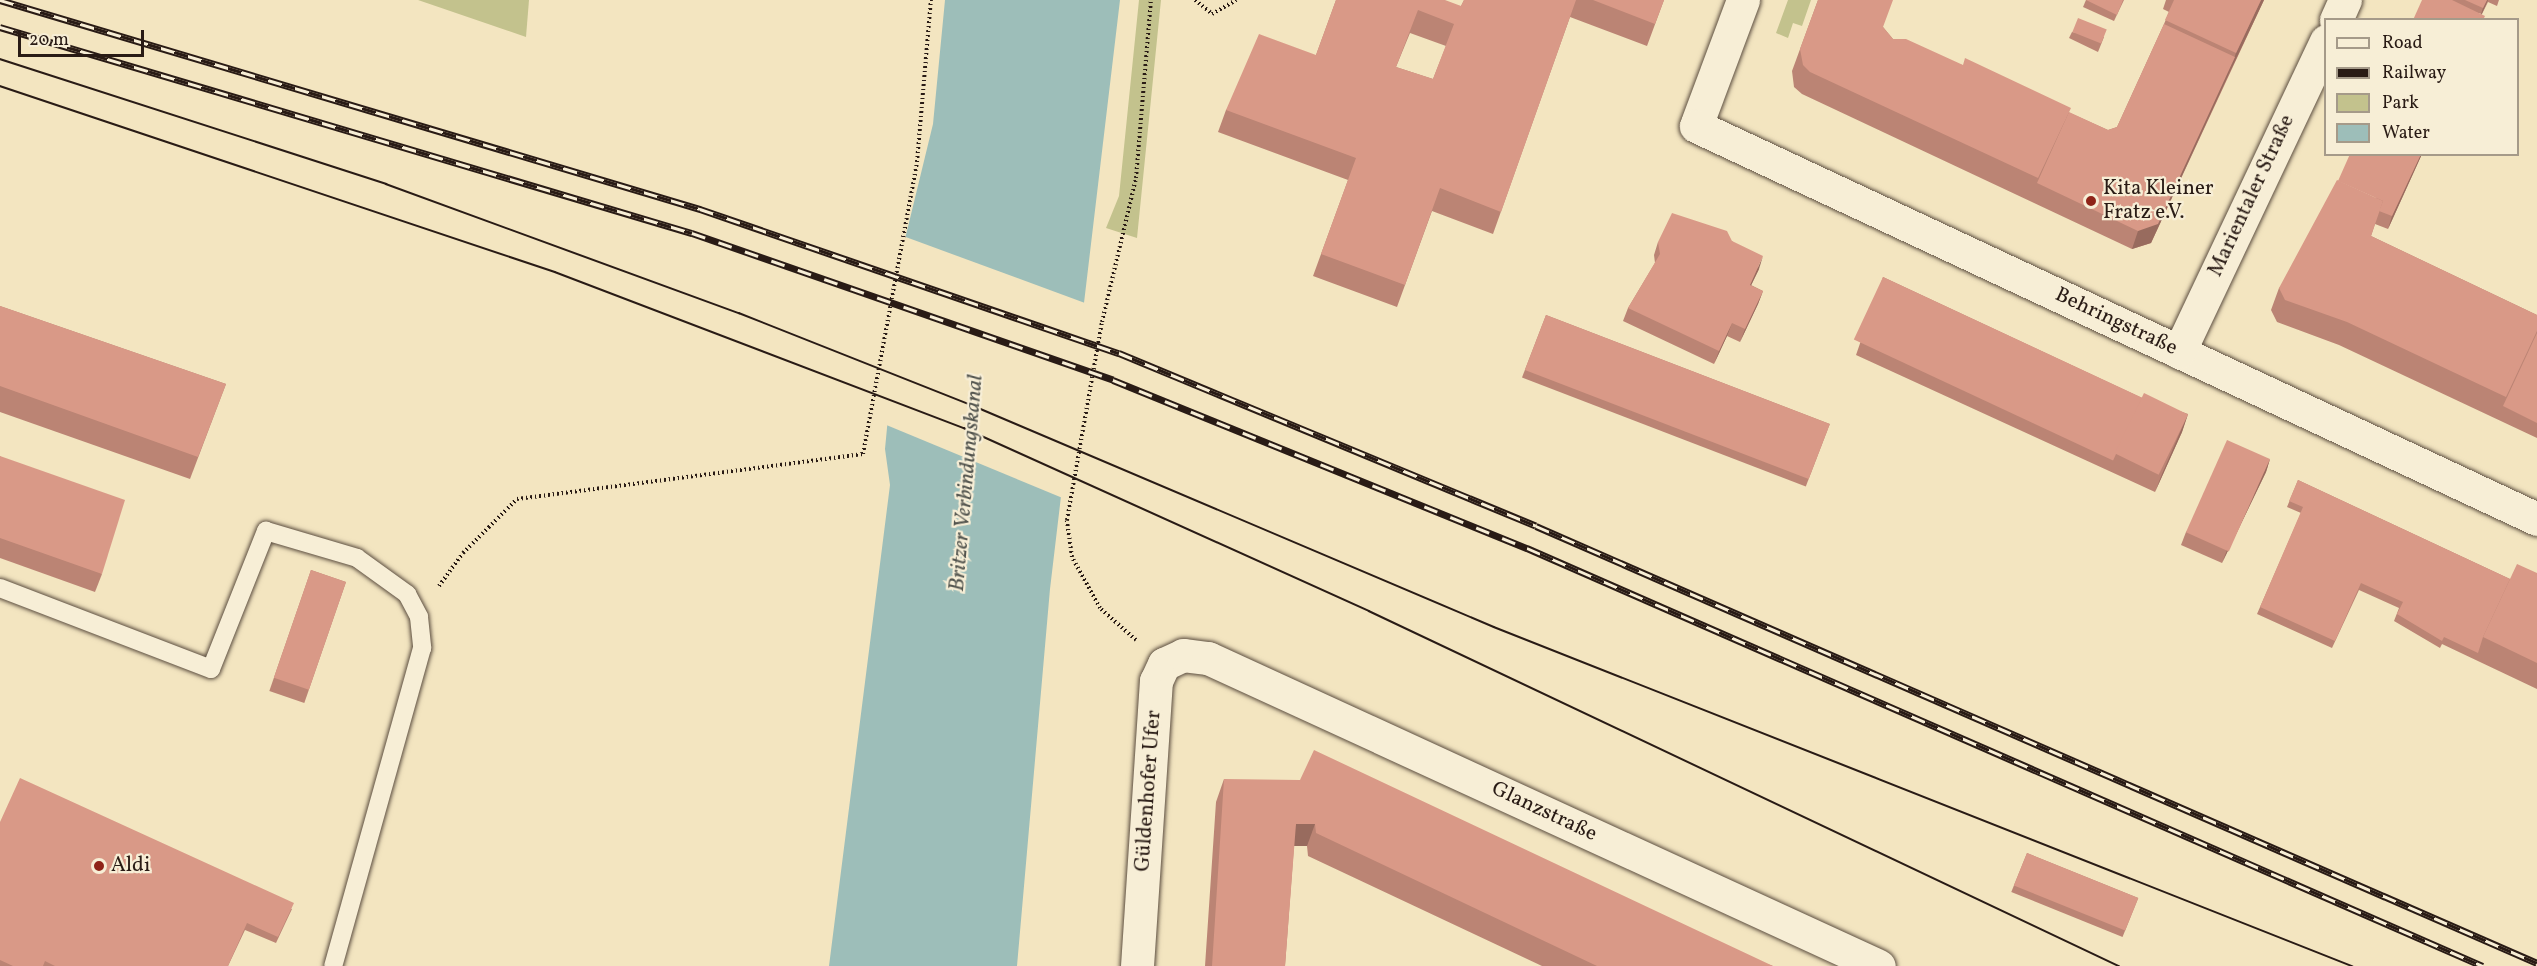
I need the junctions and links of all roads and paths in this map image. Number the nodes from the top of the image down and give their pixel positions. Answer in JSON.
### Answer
{"nodes":[{"id":1,"x":931,"y":0,"type":"edge"},
{"id":2,"x":1151,"y":0,"type":"edge"},
{"id":3,"x":1195,"y":0,"type":"edge"},
{"id":4,"x":1236,"y":0,"type":"edge"},
{"id":5,"x":1743,"y":0,"type":"edge"},
{"id":6,"x":2345,"y":0,"type":"edge"},
{"id":7,"x":2337,"y":18,"type":"edge"},
{"id":8,"x":2324,"y":43,"type":"edge"},
{"id":9,"x":2179,"y":352,"type":"junction"},
{"id":10,"x":2537,"y":519,"type":"edge"},
{"id":11,"x":0,"y":588,"type":"edge"},
{"id":12,"x":419,"y":617,"type":"junction"},
{"id":13,"x":1139,"y":642,"type":"dead end"},
{"id":14,"x":1208,"y":658,"type":"joint"},
{"id":15,"x":333,"y":966,"type":"edge"},
{"id":16,"x":1137,"y":966,"type":"edge"},
{"id":17,"x":1879,"y":966,"type":"edge"}],
"edges":[{"from":1,"to":12,"type":"path"},
{"from":2,"to":13,"type":"path"},
{"from":3,"to":4,"type":"path"},
{"from":5,"to":9,"type":"street","name":"Behringstraße"},
{"from":6,"to":7,"type":"street"},
{"from":8,"to":9,"type":"street","name":"Marientaler Straße"},
{"from":9,"to":10,"type":"street","name":"Behringstraße"},
{"from":11,"to":12,"type":"lane"},
{"from":12,"to":15,"type":"lane"},
{"from":14,"to":16,"type":"street","name":"Güldenhofer Ufer"},
{"from":14,"to":17,"type":"street","name":"Glanzstraße"}]}
